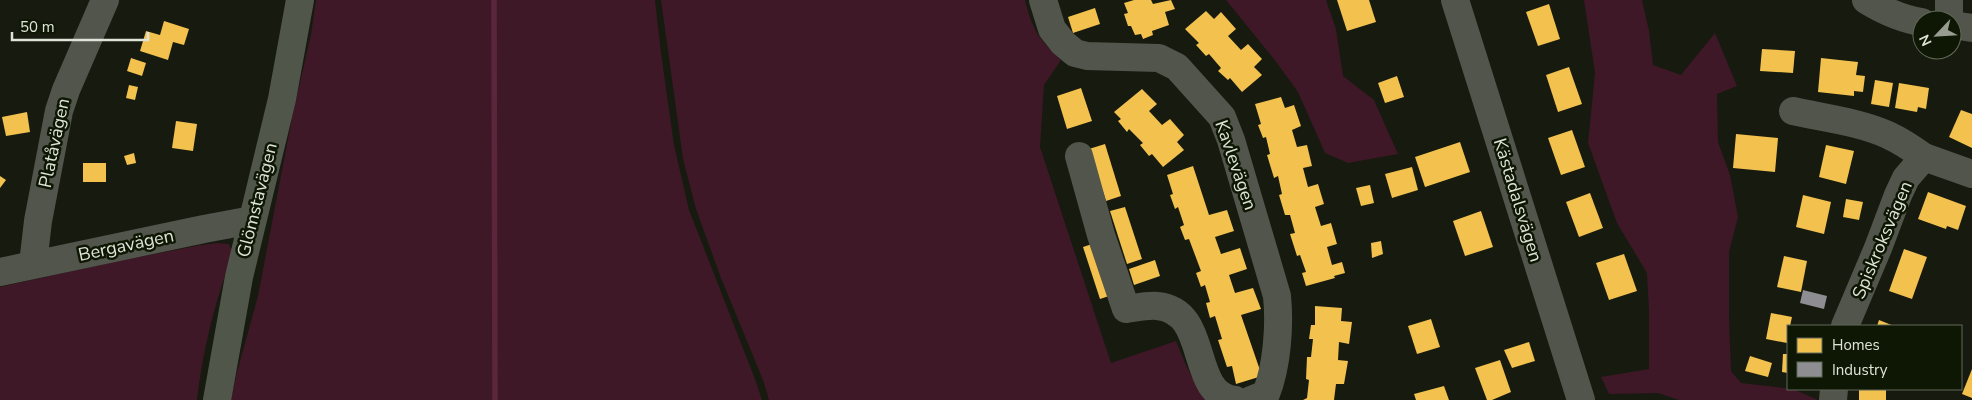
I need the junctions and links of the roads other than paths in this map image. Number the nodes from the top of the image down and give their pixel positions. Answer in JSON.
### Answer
{"nodes":[{"id":1,"x":105,"y":0,"type":"edge"},
{"id":2,"x":300,"y":0,"type":"edge"},
{"id":3,"x":1043,"y":0,"type":"edge"},
{"id":4,"x":1455,"y":0,"type":"edge"},
{"id":5,"x":1866,"y":0,"type":"edge"},
{"id":6,"x":1912,"y":21,"type":"edge"},
{"id":7,"x":1793,"y":111,"type":"dead end"},
{"id":8,"x":1079,"y":156,"type":"dead end"},
{"id":9,"x":1924,"y":157,"type":"junction"},
{"id":10,"x":1972,"y":174,"type":"edge"},
{"id":11,"x":252,"y":220,"type":"junction"},
{"id":12,"x":34,"y":264,"type":"junction"},
{"id":13,"x":0,"y":272,"type":"edge"},
{"id":14,"x":1845,"y":325,"type":"edge"},
{"id":15,"x":1261,"y":398,"type":"edge"},
{"id":16,"x":218,"y":400,"type":"edge"},
{"id":17,"x":1235,"y":400,"type":"edge"},
{"id":18,"x":1581,"y":400,"type":"edge"}],
"edges":[{"from":1,"to":12,"type":"street","name":"Platåvägen"},
{"from":2,"to":11,"type":"main road","name":"Glömstavägen"},
{"from":3,"to":15,"type":"street","name":"Kavlevägen"},
{"from":4,"to":18,"type":"street","name":"Kästadalsvägen"},
{"from":5,"to":6,"type":"street"},
{"from":7,"to":9,"type":"street"},
{"from":8,"to":17,"type":"street"},
{"from":9,"to":10,"type":"street"},
{"from":9,"to":14,"type":"street","name":"Spiskroksvägen"},
{"from":11,"to":12,"type":"street","name":"Bergavägen"},
{"from":11,"to":16,"type":"main road","name":"Glömstavägen"},
{"from":12,"to":13,"type":"street","name":"Bergavägen"}]}
